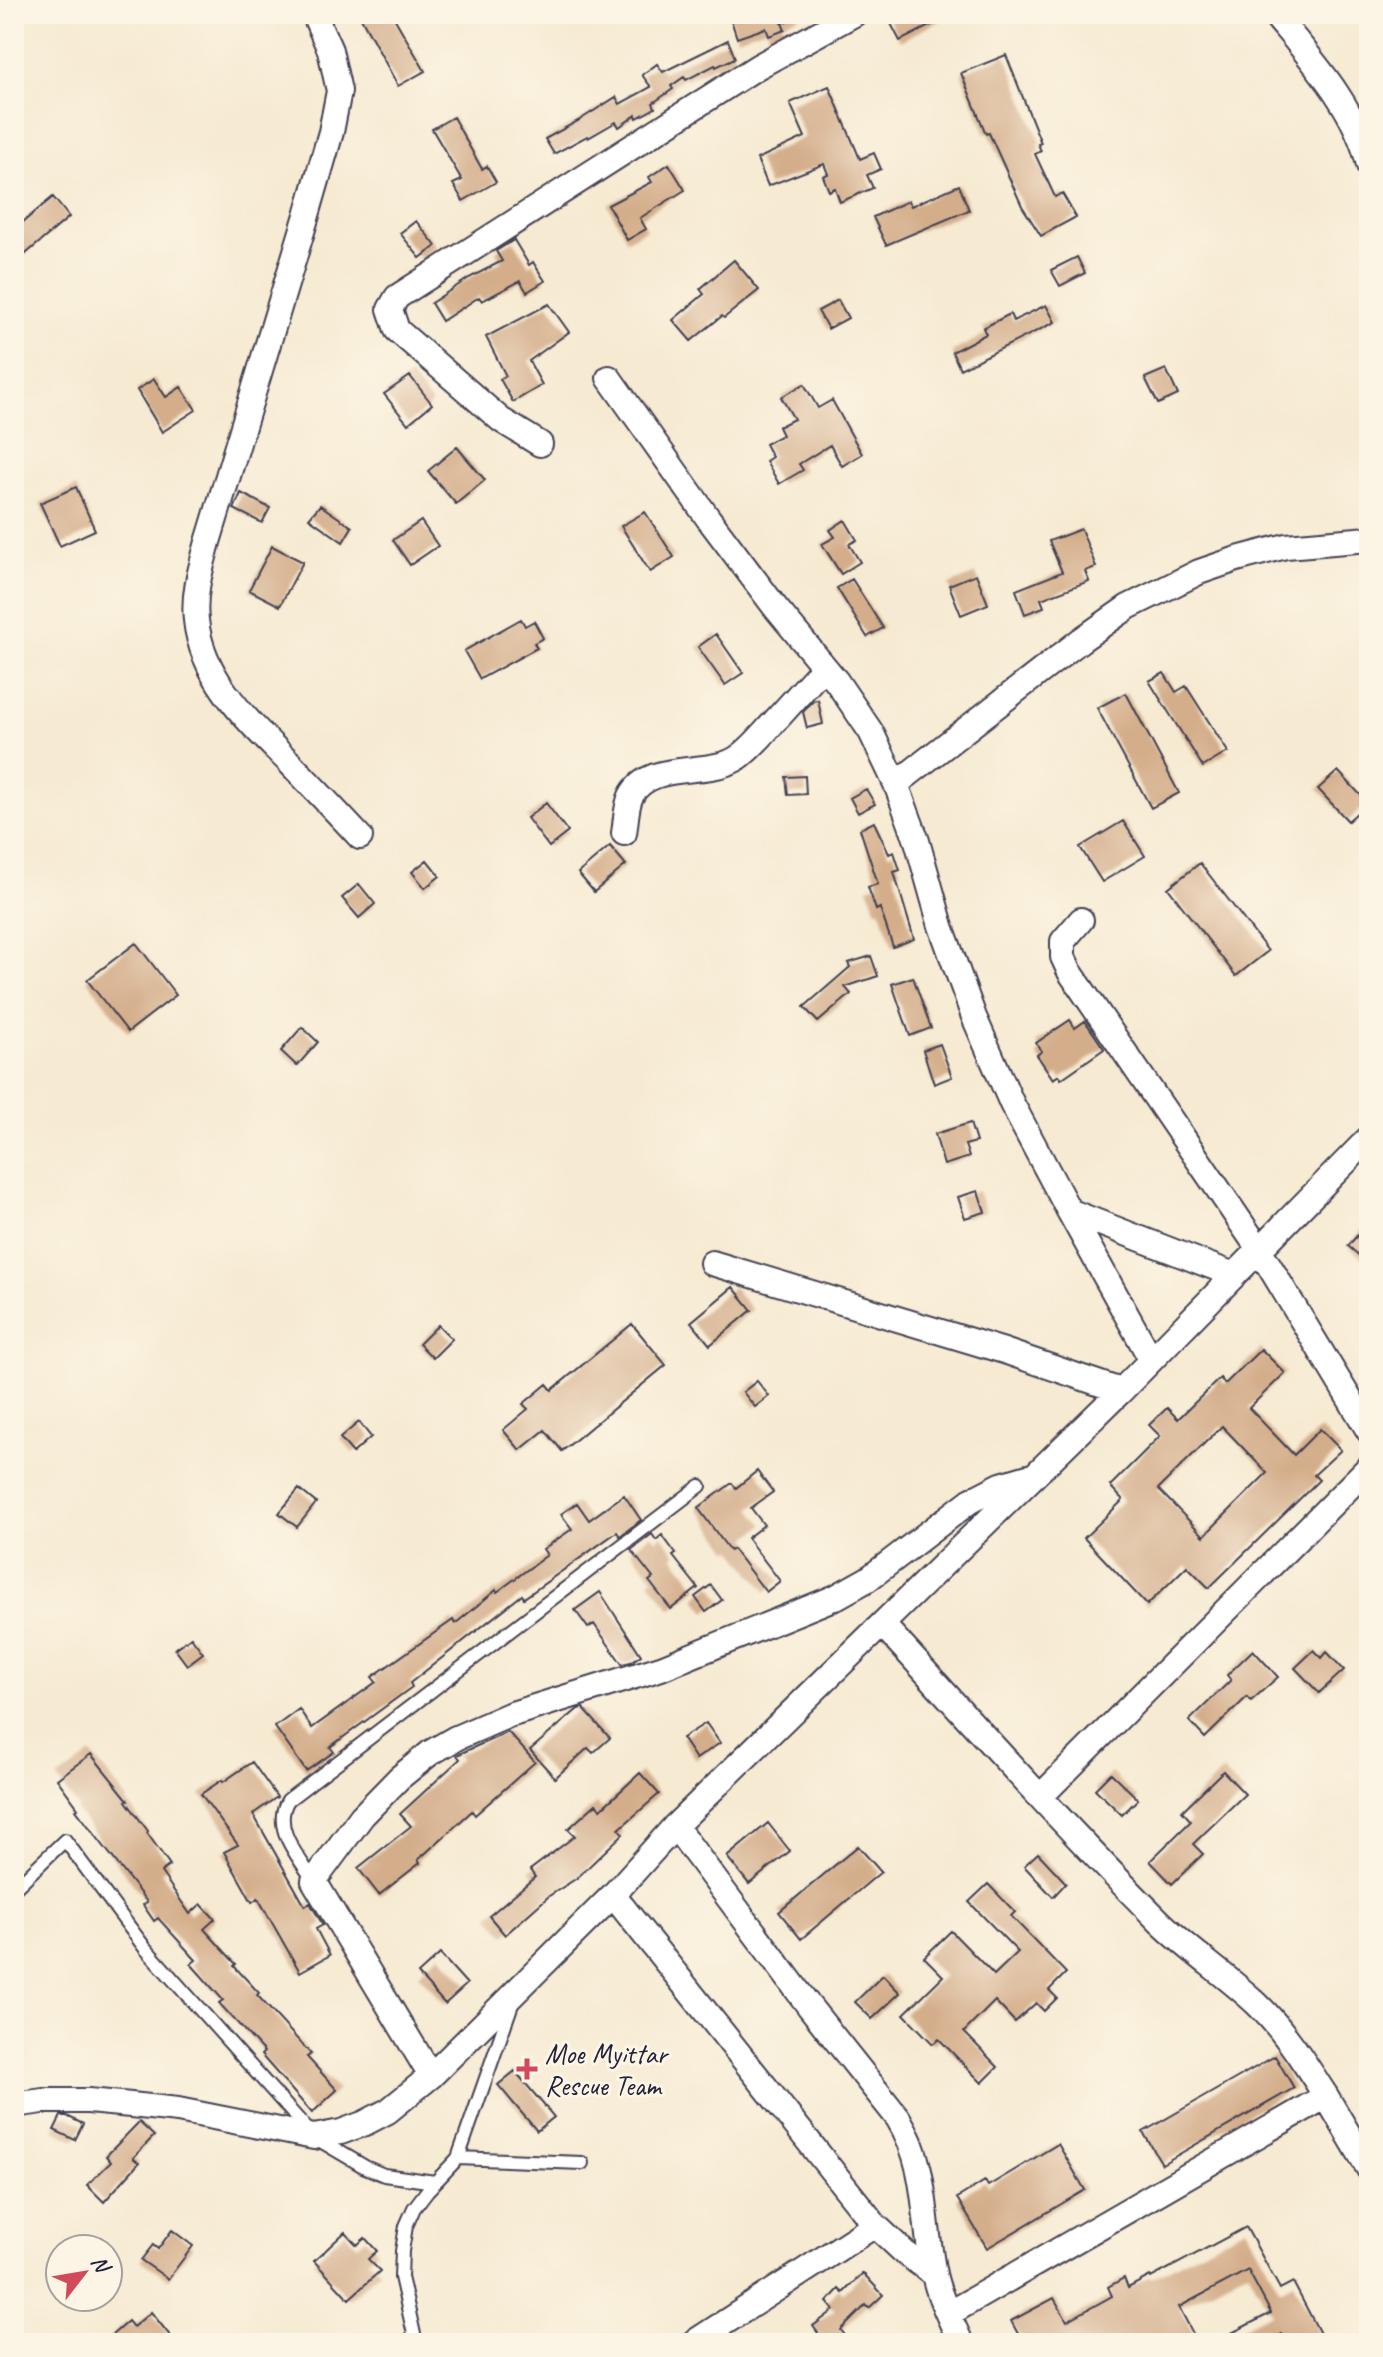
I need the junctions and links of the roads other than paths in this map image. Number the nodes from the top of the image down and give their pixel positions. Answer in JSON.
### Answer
{"nodes":[{"id":1,"x":314,"y":14,"type":"edge"},
{"id":2,"x":854,"y":14,"type":"edge"},
{"id":3,"x":1274,"y":14,"type":"edge"},
{"id":4,"x":1369,"y":165,"type":"edge"},
{"id":5,"x":609,"y":378,"type":"dead end"},
{"id":6,"x":540,"y":444,"type":"dead end"},
{"id":7,"x":1369,"y":539,"type":"edge"},
{"id":8,"x":824,"y":667,"type":"junction"},
{"id":9,"x":896,"y":784,"type":"junction"},
{"id":10,"x":624,"y":833,"type":"dead end"},
{"id":11,"x":360,"y":837,"type":"dead end"},
{"id":12,"x":1081,"y":920,"type":"dead end"},
{"id":13,"x":1369,"y":1138,"type":"edge"},
{"id":14,"x":1069,"y":1211,"type":"junction"},
{"id":15,"x":1259,"y":1249,"type":"junction"},
{"id":16,"x":712,"y":1263,"type":"dead end"},
{"id":17,"x":1234,"y":1275,"type":"junction"},
{"id":18,"x":1151,"y":1359,"type":"junction"},
{"id":19,"x":1121,"y":1391,"type":"junction"},
{"id":20,"x":1367,"y":1422,"type":"edge"},
{"id":21,"x":1369,"y":1467,"type":"edge"},
{"id":22,"x":1034,"y":1475,"type":"junction"},
{"id":23,"x":700,"y":1486,"type":"dead end"},
{"id":24,"x":883,"y":1625,"type":"junction"},
{"id":25,"x":1040,"y":1797,"type":"junction"},
{"id":26,"x":675,"y":1826,"type":"junction"},
{"id":27,"x":314,"y":1881,"type":"junction"},
{"id":28,"x":14,"y":1889,"type":"edge"},
{"id":29,"x":613,"y":1895,"type":"junction"},
{"id":30,"x":516,"y":1991,"type":"junction"},
{"id":31,"x":431,"y":2076,"type":"junction"},
{"id":32,"x":1326,"y":2096,"type":"junction"},
{"id":33,"x":14,"y":2105,"type":"edge"},
{"id":34,"x":314,"y":2137,"type":"junction"},
{"id":35,"x":458,"y":2158,"type":"junction"},
{"id":36,"x":582,"y":2163,"type":"dead end"},
{"id":37,"x":1369,"y":2169,"type":"edge"},
{"id":38,"x":435,"y":2182,"type":"junction"},
{"id":39,"x":875,"y":2225,"type":"junction"},
{"id":40,"x":934,"y":2274,"type":"junction"},
{"id":41,"x":948,"y":2314,"type":"junction"},
{"id":42,"x":416,"y":2343,"type":"edge"},
{"id":43,"x":693,"y":2343,"type":"edge"},
{"id":44,"x":961,"y":2343,"type":"edge"}],
"edges":[{"from":1,"to":11,"type":"street"},
{"from":2,"to":6,"type":"street"},
{"from":3,"to":4,"type":"street"},
{"from":5,"to":8,"type":"street"},
{"from":7,"to":9,"type":"street"},
{"from":8,"to":9,"type":"street"},
{"from":8,"to":10,"type":"street"},
{"from":9,"to":14,"type":"street"},
{"from":12,"to":15,"type":"street"},
{"from":13,"to":15,"type":"street"},
{"from":14,"to":17,"type":"street"},
{"from":14,"to":18,"type":"street"},
{"from":15,"to":17,"type":"street"},
{"from":15,"to":20,"type":"street"},
{"from":16,"to":19,"type":"street"},
{"from":17,"to":18,"type":"street"},
{"from":18,"to":19,"type":"street"},
{"from":19,"to":22,"type":"street"},
{"from":21,"to":25,"type":"street"},
{"from":22,"to":24,"type":"street"},
{"from":22,"to":27,"type":"street"},
{"from":23,"to":27,"type":"lane"},
{"from":24,"to":25,"type":"street"},
{"from":24,"to":26,"type":"street"},
{"from":25,"to":32,"type":"street"},
{"from":26,"to":29,"type":"street"},
{"from":26,"to":40,"type":"street"},
{"from":27,"to":31,"type":"street"},
{"from":28,"to":34,"type":"lane"},
{"from":29,"to":30,"type":"street"},
{"from":29,"to":39,"type":"street"},
{"from":30,"to":31,"type":"street"},
{"from":30,"to":35,"type":"lane"},
{"from":31,"to":34,"type":"street"},
{"from":32,"to":37,"type":"street"},
{"from":32,"to":41,"type":"street"},
{"from":33,"to":34,"type":"street"},
{"from":34,"to":38,"type":"lane"},
{"from":35,"to":36,"type":"lane"},
{"from":35,"to":38,"type":"lane"},
{"from":38,"to":42,"type":"lane"},
{"from":39,"to":40,"type":"street"},
{"from":39,"to":43,"type":"street"},
{"from":40,"to":41,"type":"street"},
{"from":41,"to":44,"type":"street"}]}
